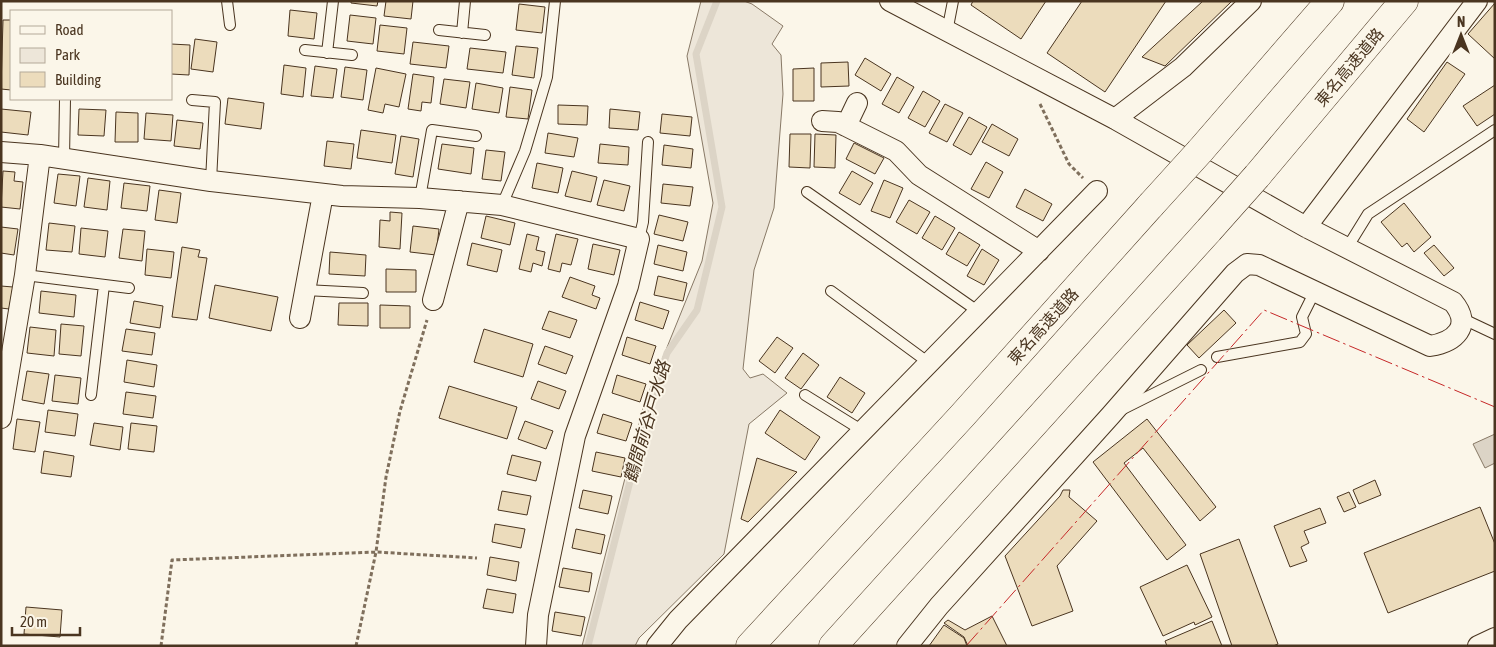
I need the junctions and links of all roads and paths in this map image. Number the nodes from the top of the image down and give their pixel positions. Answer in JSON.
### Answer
{"nodes":[{"id":1,"x":227,"y":1,"type":"edge"},
{"id":2,"x":333,"y":1,"type":"edge"},
{"id":3,"x":465,"y":1,"type":"edge"},
{"id":4,"x":555,"y":1,"type":"edge"},
{"id":5,"x":890,"y":1,"type":"edge"},
{"id":6,"x":953,"y":1,"type":"edge"},
{"id":7,"x":1251,"y":1,"type":"edge"},
{"id":8,"x":1330,"y":1,"type":"edge"},
{"id":9,"x":1404,"y":1,"type":"edge"},
{"id":10,"x":1477,"y":1,"type":"edge"},
{"id":11,"x":230,"y":25,"type":"dead end"},
{"id":12,"x":439,"y":30,"type":"dead end"},
{"id":13,"x":947,"y":32,"type":"junction"},
{"id":14,"x":462,"y":33,"type":"junction"},
{"id":15,"x":485,"y":35,"type":"dead end"},
{"id":16,"x":304,"y":50,"type":"dead end"},
{"id":17,"x":327,"y":53,"type":"junction"},
{"id":18,"x":352,"y":55,"type":"dead end"},
{"id":19,"x":1025,"y":72,"type":"junction"},
{"id":20,"x":65,"y":100,"type":"edge"},
{"id":21,"x":192,"y":100,"type":"dead end"},
{"id":22,"x":857,"y":103,"type":"dead end"},
{"id":23,"x":1115,"y":119,"type":"junction"},
{"id":24,"x":822,"y":121,"type":"dead end"},
{"id":25,"x":846,"y":126,"type":"junction"},
{"id":26,"x":1495,"y":130,"type":"edge"},
{"id":27,"x":476,"y":136,"type":"dead end"},
{"id":28,"x":648,"y":142,"type":"dead end"},
{"id":29,"x":1,"y":152,"type":"edge"},
{"id":30,"x":40,"y":155,"type":"junction"},
{"id":31,"x":64,"y":158,"type":"junction"},
{"id":32,"x":211,"y":181,"type":"junction"},
{"id":33,"x":1097,"y":191,"type":"joint"},
{"id":34,"x":807,"y":192,"type":"dead end"},
{"id":35,"x":323,"y":194,"type":"junction"},
{"id":36,"x":420,"y":198,"type":"junction"},
{"id":37,"x":459,"y":201,"type":"junction"},
{"id":38,"x":502,"y":205,"type":"junction"},
{"id":39,"x":1306,"y":227,"type":"junction"},
{"id":40,"x":639,"y":239,"type":"junction"},
{"id":41,"x":1347,"y":248,"type":"junction"},
{"id":42,"x":1039,"y":251,"type":"junction"},
{"id":43,"x":24,"y":274,"type":"junction"},
{"id":44,"x":104,"y":285,"type":"junction"},
{"id":45,"x":129,"y":288,"type":"dead end"},
{"id":46,"x":305,"y":290,"type":"junction"},
{"id":47,"x":831,"y":292,"type":"dead end"},
{"id":48,"x":1315,"y":292,"type":"junction"},
{"id":49,"x":364,"y":293,"type":"dead end"},
{"id":50,"x":433,"y":300,"type":"joint"},
{"id":51,"x":979,"y":312,"type":"junction"},
{"id":52,"x":300,"y":318,"type":"dead end"},
{"id":53,"x":1461,"y":318,"type":"junction"},
{"id":54,"x":1495,"y":334,"type":"edge"},
{"id":55,"x":1217,"y":357,"type":"dead end"},
{"id":56,"x":929,"y":363,"type":"junction"},
{"id":57,"x":1200,"y":370,"type":"dead end"},
{"id":58,"x":91,"y":396,"type":"dead end"},
{"id":59,"x":805,"y":396,"type":"dead end"},
{"id":60,"x":1110,"y":415,"type":"junction"},
{"id":61,"x":1,"y":418,"type":"edge"},
{"id":62,"x":863,"y":431,"type":"junction"},
{"id":63,"x":376,"y":552,"type":"junction"},
{"id":64,"x":477,"y":558,"type":"dead end"},
{"id":65,"x":1495,"y":638,"type":"edge"},
{"id":66,"x":161,"y":646,"type":"edge"},
{"id":67,"x":356,"y":646,"type":"edge"},
{"id":68,"x":536,"y":646,"type":"edge"},
{"id":69,"x":657,"y":646,"type":"edge"},
{"id":70,"x":750,"y":646,"type":"edge"},
{"id":71,"x":833,"y":646,"type":"edge"},
{"id":72,"x":908,"y":646,"type":"edge"},
{"id":73,"x":1478,"y":646,"type":"edge"}],
"edges":[{"from":1,"to":11,"type":"lane"},
{"from":2,"to":17,"type":"lane"},
{"from":3,"to":14,"type":"lane"},
{"from":4,"to":38,"type":"lane"},
{"from":5,"to":13,"type":"street"},
{"from":6,"to":13,"type":"lane"},
{"from":7,"to":23,"type":"street"},
{"from":8,"to":70,"type":"highway","name":"東名高速道路","bridge":true},
{"from":9,"to":71,"type":"highway","name":"東名高速道路","bridge":true},
{"from":10,"to":39,"type":"street"},
{"from":12,"to":14,"type":"lane"},
{"from":13,"to":19,"type":"street"},
{"from":14,"to":15,"type":"lane"},
{"from":16,"to":17,"type":"lane"},
{"from":17,"to":18,"type":"lane"},
{"from":19,"to":23,"type":"street"},
{"from":19,"to":33,"type":"path"},
{"from":20,"to":31,"type":"lane"},
{"from":21,"to":32,"type":"lane"},
{"from":22,"to":25,"type":"street"},
{"from":23,"to":39,"type":"street"},
{"from":24,"to":25,"type":"street"},
{"from":25,"to":42,"type":"street"},
{"from":26,"to":41,"type":"lane"},
{"from":27,"to":36,"type":"lane"},
{"from":28,"to":40,"type":"lane"},
{"from":29,"to":30,"type":"street"},
{"from":30,"to":31,"type":"street"},
{"from":30,"to":43,"type":"street"},
{"from":31,"to":32,"type":"street"},
{"from":32,"to":35,"type":"street"},
{"from":33,"to":42,"type":"street"},
{"from":34,"to":51,"type":"lane"},
{"from":35,"to":36,"type":"street"},
{"from":35,"to":46,"type":"street"},
{"from":36,"to":37,"type":"street"},
{"from":37,"to":38,"type":"street"},
{"from":37,"to":50,"type":"street"},
{"from":38,"to":40,"type":"street"},
{"from":39,"to":41,"type":"street"},
{"from":40,"to":68,"type":"street"},
{"from":41,"to":53,"type":"street"},
{"from":42,"to":51,"type":"street"},
{"from":43,"to":44,"type":"lane"},
{"from":43,"to":61,"type":"street"},
{"from":44,"to":45,"type":"lane"},
{"from":44,"to":58,"type":"lane"},
{"from":46,"to":49,"type":"lane"},
{"from":46,"to":52,"type":"street"},
{"from":47,"to":56,"type":"lane"},
{"from":48,"to":53,"type":"street"},
{"from":48,"to":55,"type":"lane"},
{"from":48,"to":60,"type":"street"},
{"from":50,"to":63,"type":"path"},
{"from":51,"to":56,"type":"street"},
{"from":53,"to":54,"type":"lane"},
{"from":56,"to":62,"type":"street"},
{"from":57,"to":60,"type":"lane"},
{"from":59,"to":62,"type":"lane"},
{"from":60,"to":72,"type":"street"},
{"from":62,"to":69,"type":"street"},
{"from":63,"to":64,"type":"path"},
{"from":63,"to":66,"type":"path"},
{"from":63,"to":67,"type":"path"},
{"from":65,"to":73,"type":"street"}]}
